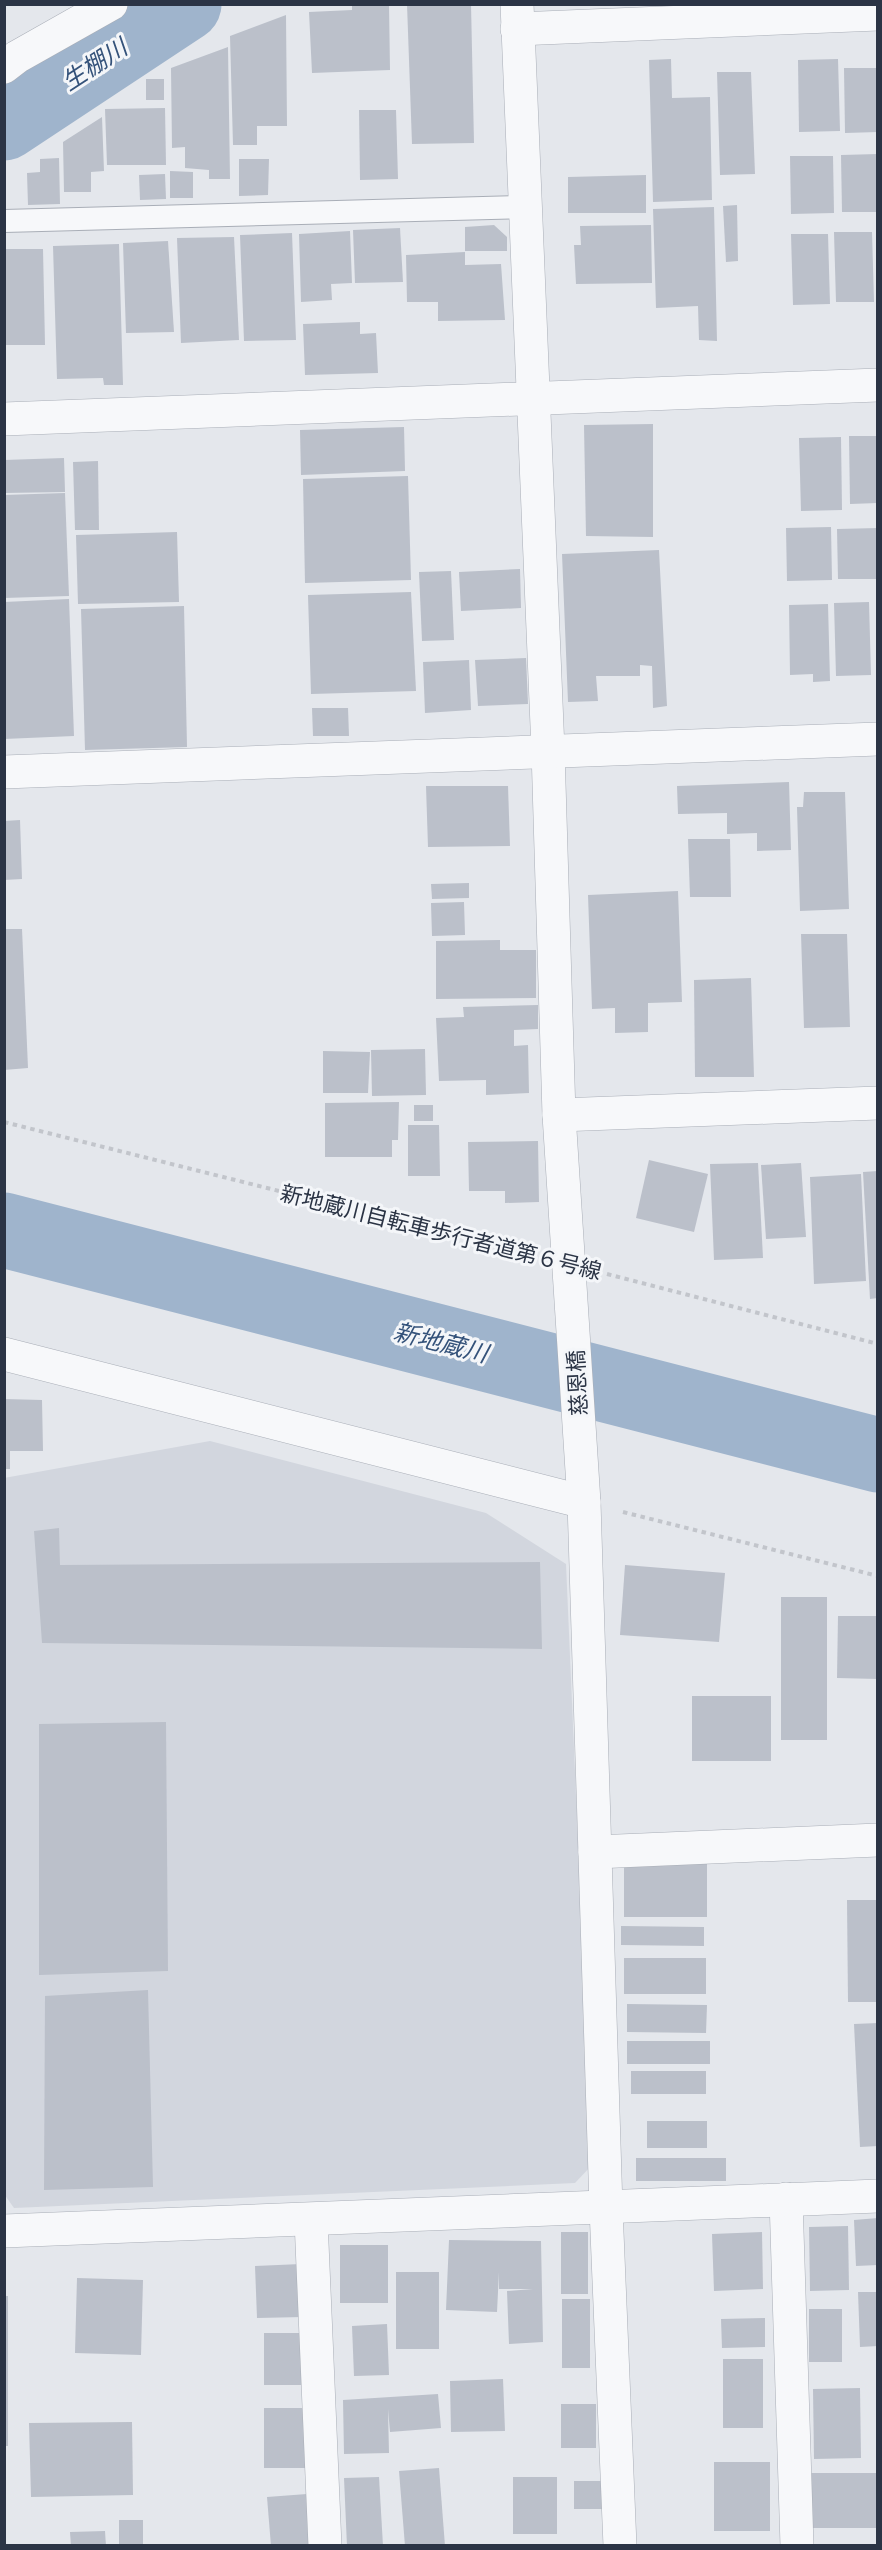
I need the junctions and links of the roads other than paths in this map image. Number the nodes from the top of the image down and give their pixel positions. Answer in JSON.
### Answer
{"nodes":[{"id":1,"x":111,"y":4,"type":"edge"},
{"id":2,"x":878,"y":14,"type":"edge"},
{"id":3,"x":517,"y":17,"type":"edge"},
{"id":4,"x":4,"y":67,"type":"edge"},
{"id":5,"x":524,"y":207,"type":"junction"},
{"id":6,"x":4,"y":221,"type":"edge"},
{"id":7,"x":878,"y":385,"type":"edge"},
{"id":8,"x":533,"y":399,"type":"junction"},
{"id":9,"x":4,"y":419,"type":"edge"},
{"id":10,"x":878,"y":739,"type":"edge"},
{"id":11,"x":548,"y":750,"type":"junction"},
{"id":12,"x":4,"y":772,"type":"edge"},
{"id":13,"x":878,"y":1103,"type":"edge"},
{"id":14,"x":559,"y":1115,"type":"junction"},
{"id":15,"x":4,"y":1354,"type":"edge"},
{"id":16,"x":584,"y":1502,"type":"junction"},
{"id":17,"x":878,"y":1840,"type":"edge"},
{"id":18,"x":595,"y":1852,"type":"junction"},
{"id":19,"x":878,"y":2196,"type":"edge"},
{"id":20,"x":786,"y":2199,"type":"junction"},
{"id":21,"x":606,"y":2208,"type":"junction"},
{"id":22,"x":310,"y":2220,"type":"junction"},
{"id":23,"x":4,"y":2231,"type":"edge"},
{"id":24,"x":325,"y":2546,"type":"edge"},
{"id":25,"x":620,"y":2546,"type":"edge"},
{"id":26,"x":797,"y":2546,"type":"edge"}],
"edges":[{"from":1,"to":4,"type":"street"},
{"from":2,"to":3,"type":"street"},
{"from":3,"to":5,"type":"street","name":"慈恩橋"},
{"from":5,"to":6,"type":"lane"},
{"from":5,"to":8,"type":"street","name":"慈恩橋"},
{"from":7,"to":8,"type":"street"},
{"from":8,"to":9,"type":"street"},
{"from":8,"to":11,"type":"street","name":"慈恩橋"},
{"from":10,"to":11,"type":"street"},
{"from":11,"to":12,"type":"street"},
{"from":11,"to":14,"type":"street","name":"慈恩橋"},
{"from":13,"to":14,"type":"street"},
{"from":14,"to":16,"type":"street","name":"慈恩橋"},
{"from":15,"to":16,"type":"street"},
{"from":16,"to":18,"type":"street","name":"慈恩橋"},
{"from":17,"to":18,"type":"street"},
{"from":18,"to":21,"type":"street","name":"慈恩橋"},
{"from":19,"to":20,"type":"street"},
{"from":20,"to":21,"type":"street"},
{"from":20,"to":26,"type":"street"},
{"from":21,"to":22,"type":"street"},
{"from":21,"to":25,"type":"street","name":"慈恩橋"},
{"from":22,"to":23,"type":"street"},
{"from":22,"to":24,"type":"street"}]}
